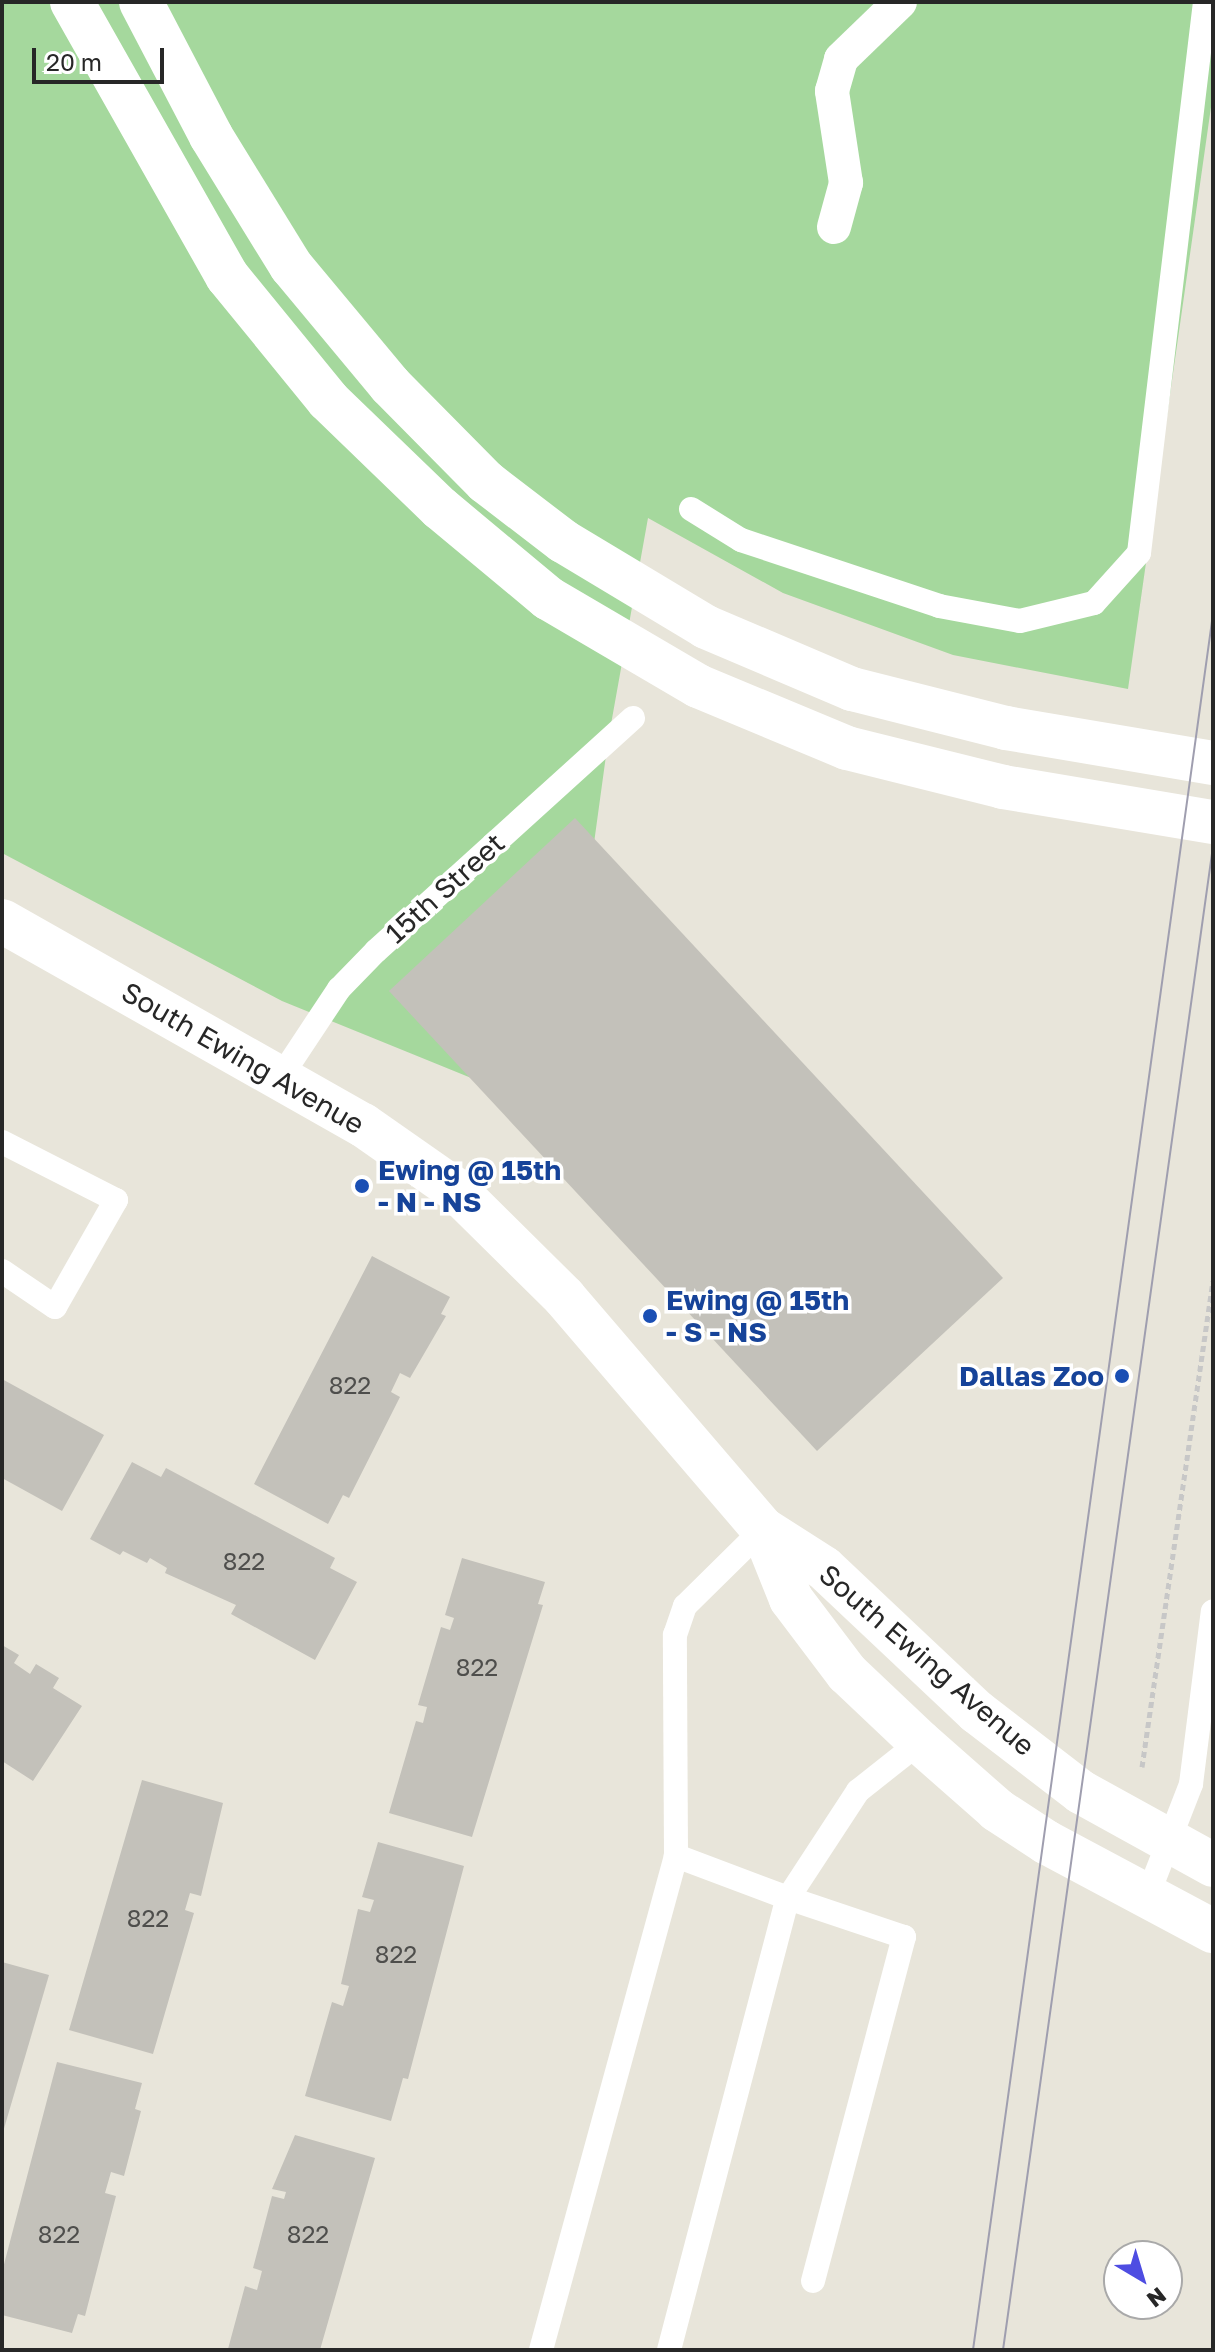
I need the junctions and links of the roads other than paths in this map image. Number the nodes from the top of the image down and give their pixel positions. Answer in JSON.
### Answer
{"nodes":[{"id":1,"x":72,"y":2,"type":"edge"},
{"id":2,"x":141,"y":2,"type":"edge"},
{"id":3,"x":900,"y":2,"type":"edge"},
{"id":4,"x":1205,"y":2,"type":"edge"},
{"id":5,"x":834,"y":227,"type":"dead end"},
{"id":6,"x":691,"y":509,"type":"dead end"},
{"id":7,"x":633,"y":718,"type":"dead end"},
{"id":8,"x":1213,"y":763,"type":"edge"},
{"id":9,"x":1213,"y":822,"type":"edge"},
{"id":10,"x":2,"y":921,"type":"edge"},
{"id":11,"x":280,"y":1078,"type":"junction"},
{"id":12,"x":2,"y":1142,"type":"edge"},
{"id":13,"x":2,"y":1271,"type":"edge"},
{"id":14,"x":763,"y":1529,"type":"junction"},
{"id":15,"x":1213,"y":1611,"type":"edge"},
{"id":16,"x":920,"y":1742,"type":"junction"},
{"id":17,"x":1170,"y":1839,"type":"junction"},
{"id":18,"x":676,"y":1856,"type":"junction"},
{"id":19,"x":1213,"y":1865,"type":"edge"},
{"id":20,"x":1149,"y":1892,"type":"junction"},
{"id":21,"x":788,"y":1898,"type":"junction"},
{"id":22,"x":1213,"y":1931,"type":"edge"},
{"id":23,"x":813,"y":2281,"type":"dead end"},
{"id":24,"x":541,"y":2350,"type":"edge"},
{"id":25,"x":669,"y":2350,"type":"edge"}],
"edges":[{"from":1,"to":9,"type":"main road"},
{"from":2,"to":8,"type":"main road"},
{"from":3,"to":5,"type":"street"},
{"from":4,"to":6,"type":"lane"},
{"from":7,"to":11,"type":"lane","name":"15th Street"},
{"from":10,"to":11,"type":"main road","name":"South Ewing Avenue"},
{"from":11,"to":14,"type":"main road","name":"South Ewing Avenue"},
{"from":12,"to":13,"type":"lane"},
{"from":14,"to":16,"type":"main road","name":"South Ewing Avenue"},
{"from":14,"to":17,"type":"main road","name":"South Ewing Avenue"},
{"from":14,"to":18,"type":"lane"},
{"from":15,"to":17,"type":"lane"},
{"from":16,"to":20,"type":"main road","name":"South Ewing Avenue"},
{"from":16,"to":21,"type":"lane"},
{"from":17,"to":19,"type":"main road","name":"South Ewing Avenue"},
{"from":17,"to":20,"type":"lane"},
{"from":18,"to":21,"type":"lane"},
{"from":18,"to":24,"type":"lane"},
{"from":20,"to":22,"type":"main road","name":"South Ewing Avenue"},
{"from":21,"to":23,"type":"lane"},
{"from":21,"to":25,"type":"lane"}]}
